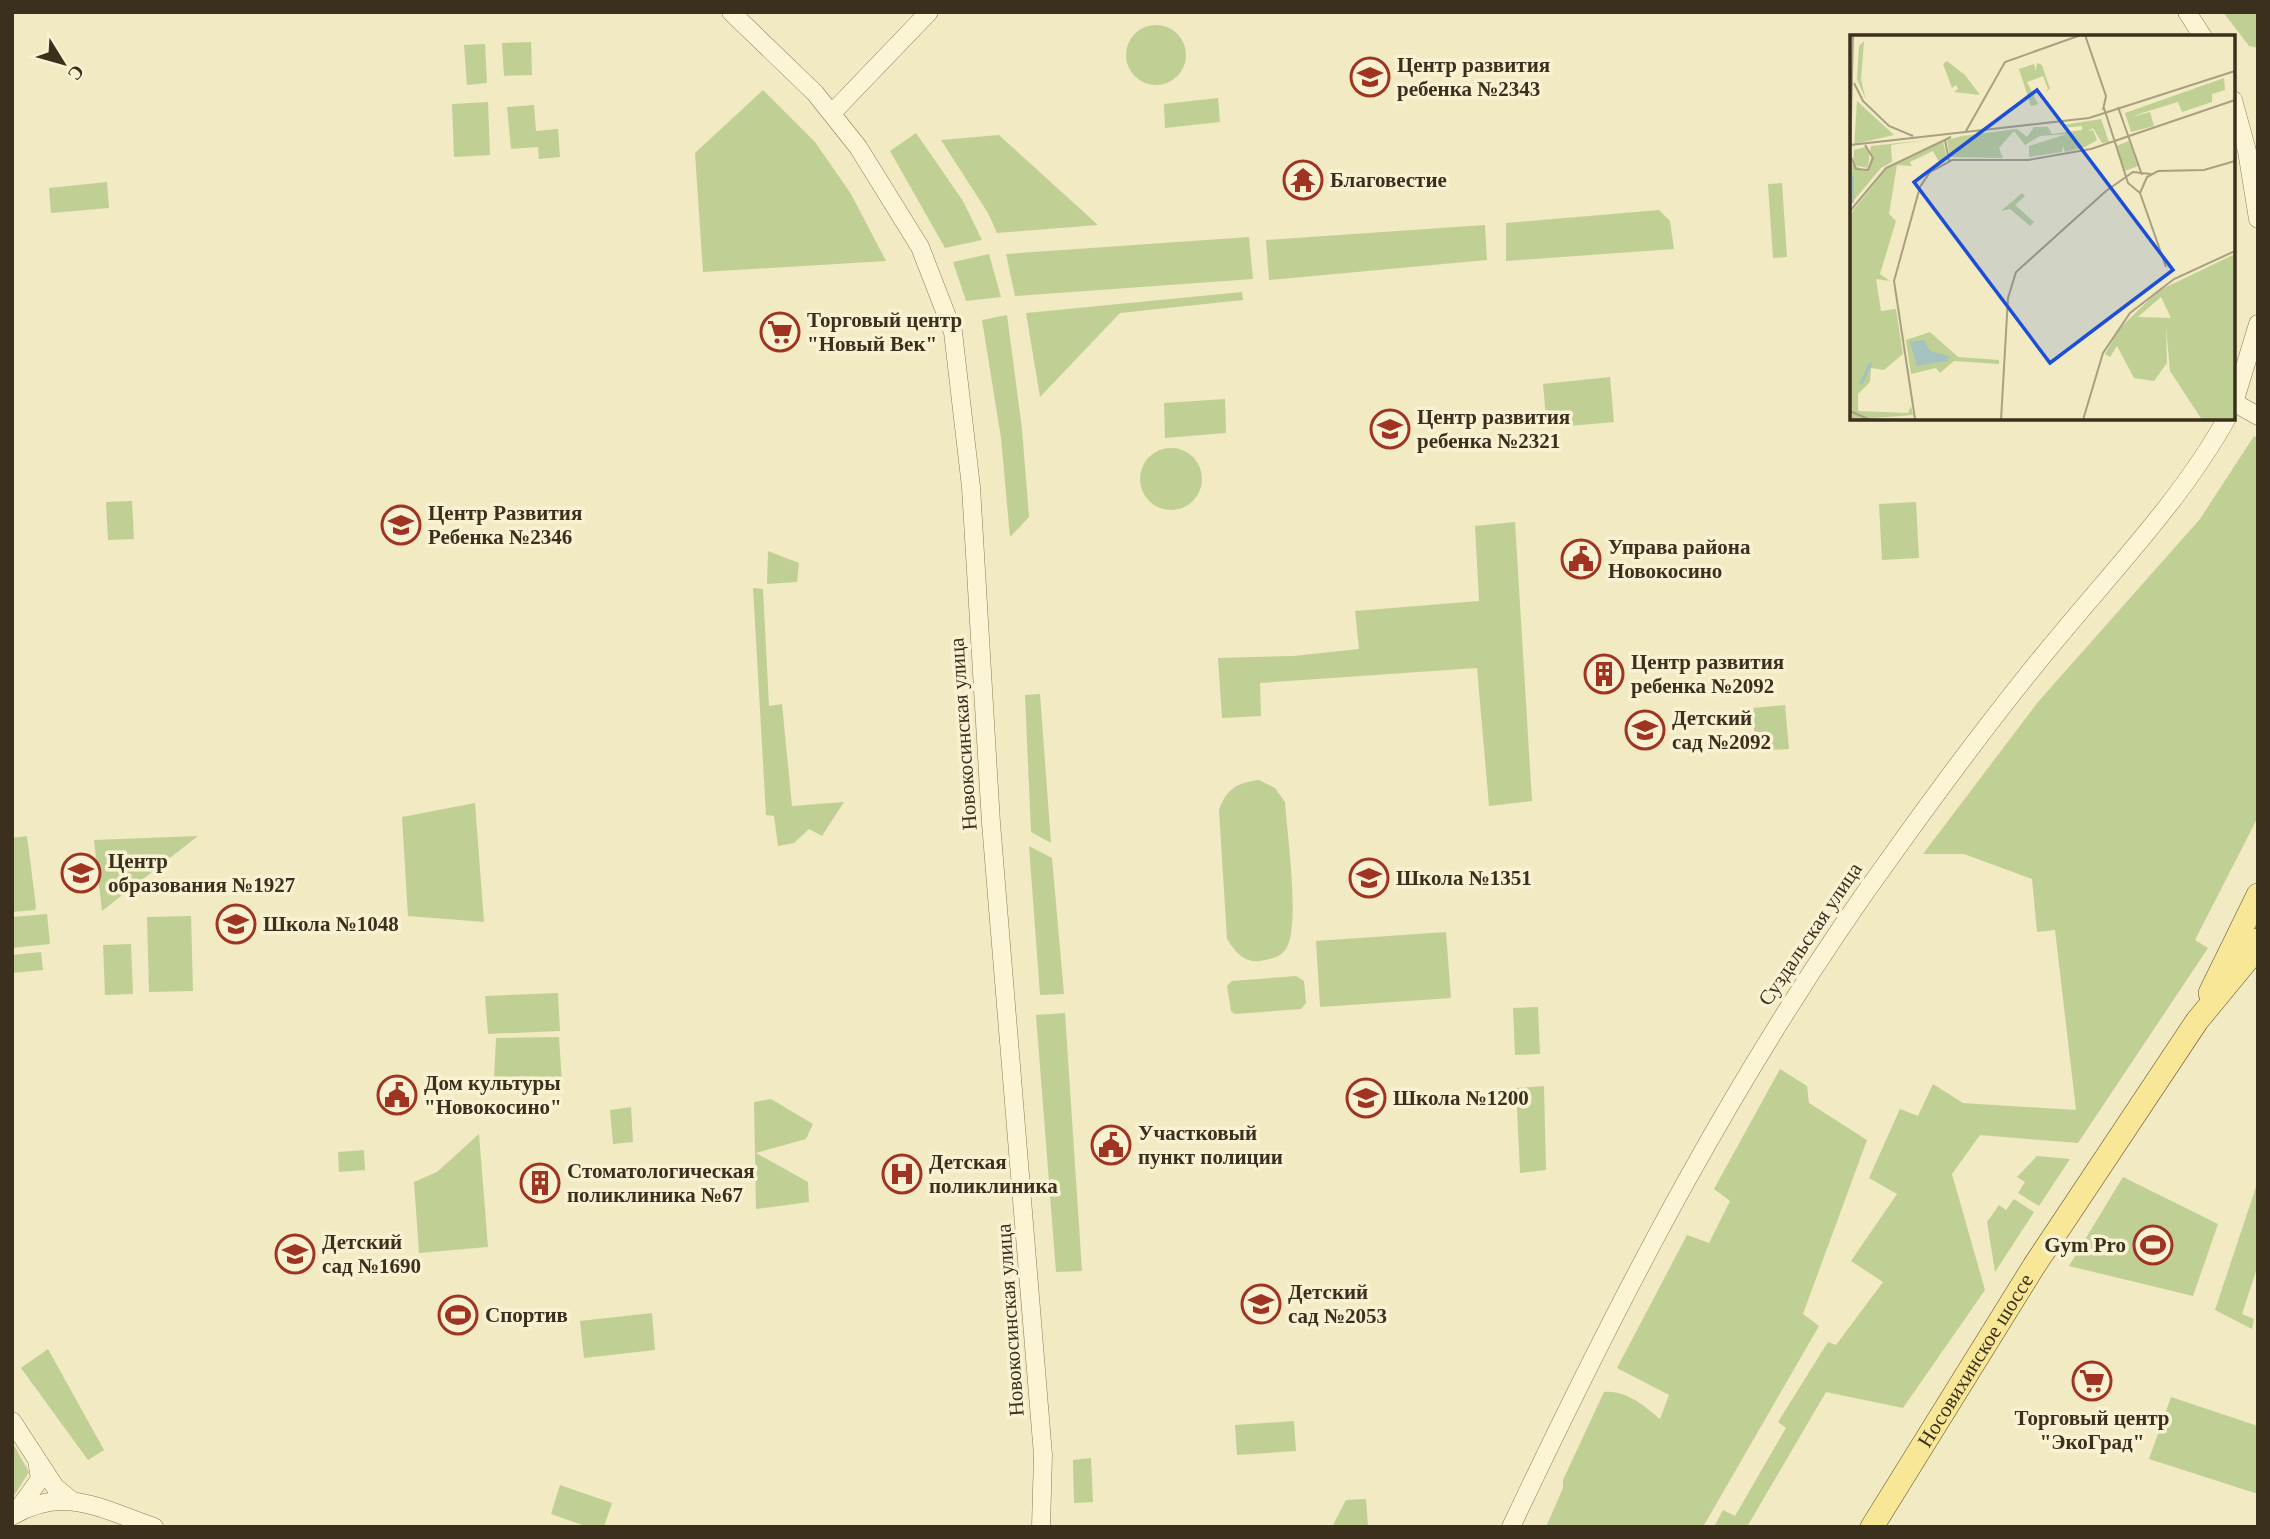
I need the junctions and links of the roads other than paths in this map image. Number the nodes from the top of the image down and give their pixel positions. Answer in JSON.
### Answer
{"nodes":[{"id":1,"x":731,"y":12,"type":"edge"},
{"id":2,"x":929,"y":12,"type":"edge"},
{"id":3,"x":2187,"y":12,"type":"edge"},
{"id":4,"x":2202,"y":35,"type":"edge"},
{"id":5,"x":2235,"y":107,"type":"edge"},
{"id":6,"x":832,"y":113,"type":"junction"},
{"id":7,"x":2258,"y":219,"type":"edge"},
{"id":8,"x":2258,"y":324,"type":"edge"},
{"id":9,"x":2235,"y":399,"type":"edge"},
{"id":10,"x":2235,"y":410,"type":"edge"},
{"id":11,"x":2258,"y":416,"type":"edge"},
{"id":12,"x":2225,"y":420,"type":"edge"},
{"id":13,"x":2258,"y":895,"type":"edge"},
{"id":14,"x":2258,"y":940,"type":"edge"},
{"id":15,"x":2197,"y":1021,"type":"junction"},
{"id":16,"x":12,"y":1421,"type":"edge"},
{"id":17,"x":35,"y":1457,"type":"junction"},
{"id":18,"x":71,"y":1500,"type":"junction"},
{"id":19,"x":12,"y":1515,"type":"edge"},
{"id":20,"x":154,"y":1527,"type":"edge"},
{"id":21,"x":1041,"y":1527,"type":"edge"},
{"id":22,"x":1511,"y":1527,"type":"edge"},
{"id":23,"x":1872,"y":1527,"type":"edge"}],
"edges":[{"from":1,"to":6,"type":"street","name":"Новокосинская улица"},
{"from":2,"to":6,"type":"street"},
{"from":3,"to":4,"type":"street"},
{"from":5,"to":7,"type":"street"},
{"from":6,"to":21,"type":"street","name":"Новокосинская улица"},
{"from":8,"to":9,"type":"street","name":"Суздальская улица"},
{"from":10,"to":11,"type":"street"},
{"from":12,"to":22,"type":"street","name":"Суздальская улица"},
{"from":13,"to":15,"type":"main road","name":"Носовихинское шоссе"},
{"from":14,"to":15,"type":"main road","name":"Носовихинское шоссе"},
{"from":15,"to":23,"type":"main road","name":"Носовихинское шоссе"},
{"from":16,"to":17,"type":"street"},
{"from":17,"to":18,"type":"street"},
{"from":17,"to":19,"type":"street"},
{"from":18,"to":19,"type":"street"},
{"from":18,"to":20,"type":"street"}]}
